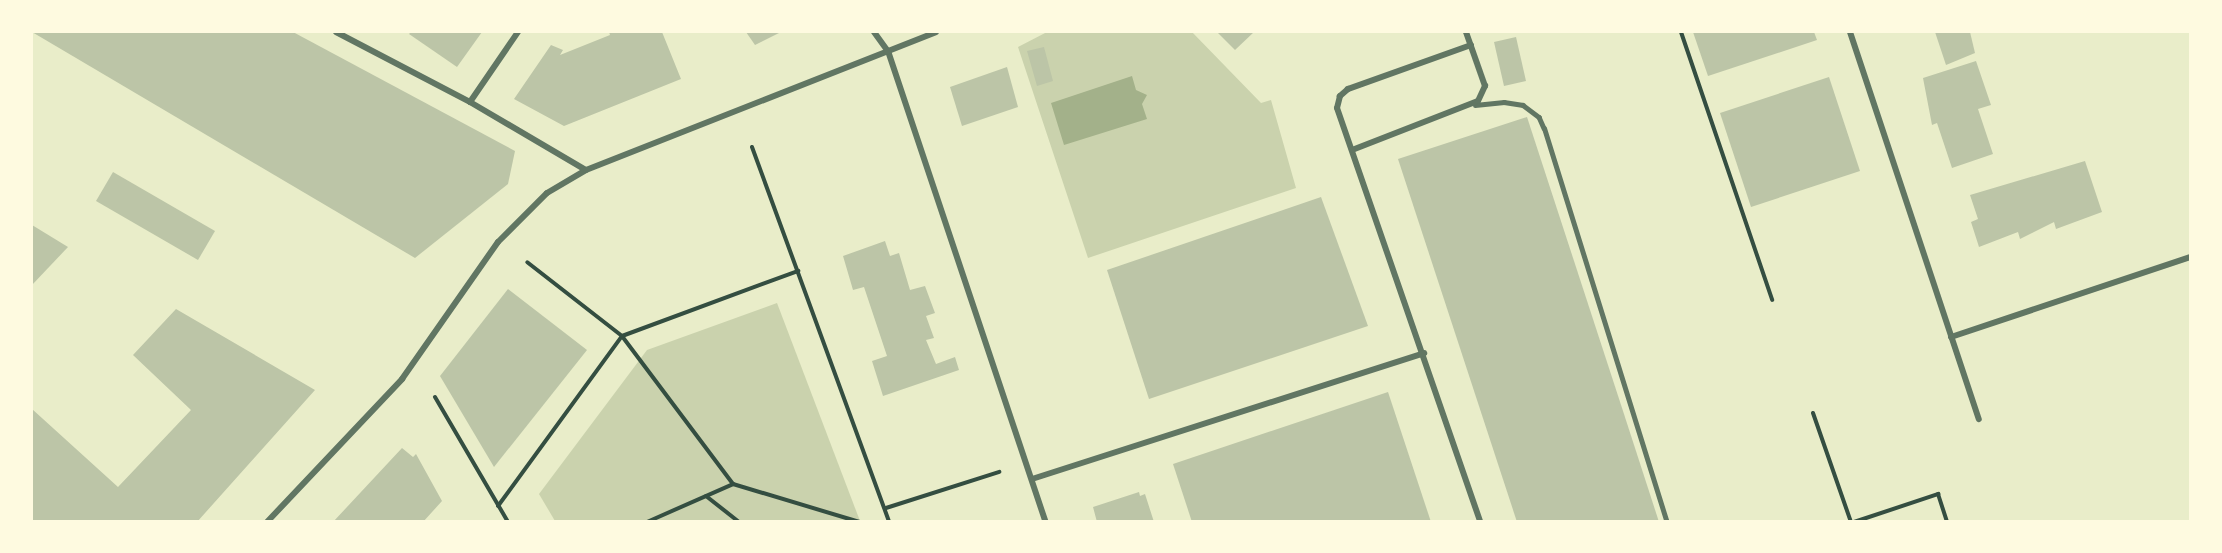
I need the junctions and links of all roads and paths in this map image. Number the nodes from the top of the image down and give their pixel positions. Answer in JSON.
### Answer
{"nodes":[{"id":1,"x":336,"y":32,"type":"edge"},
{"id":2,"x":518,"y":32,"type":"edge"},
{"id":3,"x":874,"y":32,"type":"edge"},
{"id":4,"x":936,"y":32,"type":"edge"},
{"id":5,"x":1466,"y":32,"type":"edge"},
{"id":6,"x":1681,"y":32,"type":"edge"},
{"id":7,"x":1850,"y":32,"type":"edge"},
{"id":8,"x":1471,"y":45,"type":"junction"},
{"id":9,"x":888,"y":51,"type":"junction"},
{"id":10,"x":470,"y":102,"type":"junction"},
{"id":11,"x":1473,"y":106,"type":"junction"},
{"id":12,"x":1544,"y":128,"type":"joint"},
{"id":13,"x":752,"y":147,"type":"dead end"},
{"id":14,"x":1352,"y":150,"type":"junction"},
{"id":15,"x":586,"y":170,"type":"junction"},
{"id":16,"x":2190,"y":257,"type":"edge"},
{"id":17,"x":527,"y":262,"type":"dead end"},
{"id":18,"x":798,"y":271,"type":"junction"},
{"id":19,"x":1772,"y":300,"type":"dead end"},
{"id":20,"x":622,"y":336,"type":"junction"},
{"id":21,"x":1951,"y":337,"type":"junction"},
{"id":22,"x":1424,"y":353,"type":"junction"},
{"id":23,"x":435,"y":397,"type":"dead end"},
{"id":24,"x":1813,"y":413,"type":"dead end"},
{"id":25,"x":1978,"y":419,"type":"dead end"},
{"id":26,"x":999,"y":472,"type":"dead end"},
{"id":27,"x":1032,"y":479,"type":"junction"},
{"id":28,"x":733,"y":484,"type":"junction"},
{"id":29,"x":705,"y":496,"type":"junction"},
{"id":30,"x":498,"y":506,"type":"junction"},
{"id":31,"x":886,"y":508,"type":"junction"},
{"id":32,"x":267,"y":522,"type":"edge"},
{"id":33,"x":508,"y":522,"type":"edge"},
{"id":34,"x":647,"y":522,"type":"edge"},
{"id":35,"x":739,"y":522,"type":"edge"},
{"id":36,"x":860,"y":522,"type":"edge"},
{"id":37,"x":889,"y":522,"type":"edge"},
{"id":38,"x":1046,"y":522,"type":"edge"},
{"id":39,"x":1480,"y":522,"type":"edge"},
{"id":40,"x":1667,"y":522,"type":"edge"},
{"id":41,"x":1852,"y":522,"type":"edge"},
{"id":42,"x":1947,"y":522,"type":"edge"}],
"edges":[{"from":1,"to":10,"type":"street"},
{"from":2,"to":10,"type":"street"},
{"from":3,"to":9,"type":"street"},
{"from":4,"to":9,"type":"street"},
{"from":5,"to":8,"type":"street"},
{"from":6,"to":19,"type":"path"},
{"from":7,"to":21,"type":"street"},
{"from":8,"to":11,"type":"street"},
{"from":8,"to":14,"type":"street"},
{"from":9,"to":15,"type":"street"},
{"from":9,"to":27,"type":"street"},
{"from":10,"to":15,"type":"street"},
{"from":11,"to":12,"type":"lane"},
{"from":11,"to":14,"type":"street"},
{"from":12,"to":40,"type":"street"},
{"from":13,"to":18,"type":"path"},
{"from":14,"to":22,"type":"street"},
{"from":15,"to":32,"type":"street"},
{"from":16,"to":21,"type":"street"},
{"from":17,"to":20,"type":"path"},
{"from":18,"to":20,"type":"path"},
{"from":18,"to":31,"type":"path"},
{"from":20,"to":28,"type":"path"},
{"from":20,"to":30,"type":"path"},
{"from":21,"to":25,"type":"street"},
{"from":22,"to":27,"type":"street"},
{"from":22,"to":39,"type":"street"},
{"from":23,"to":30,"type":"path"},
{"from":24,"to":41,"type":"path"},
{"from":26,"to":31,"type":"path"},
{"from":27,"to":38,"type":"street"},
{"from":28,"to":29,"type":"path"},
{"from":28,"to":36,"type":"path"},
{"from":29,"to":34,"type":"path"},
{"from":29,"to":35,"type":"path"},
{"from":30,"to":33,"type":"path"},
{"from":31,"to":37,"type":"path"},
{"from":41,"to":42,"type":"path"}]}
